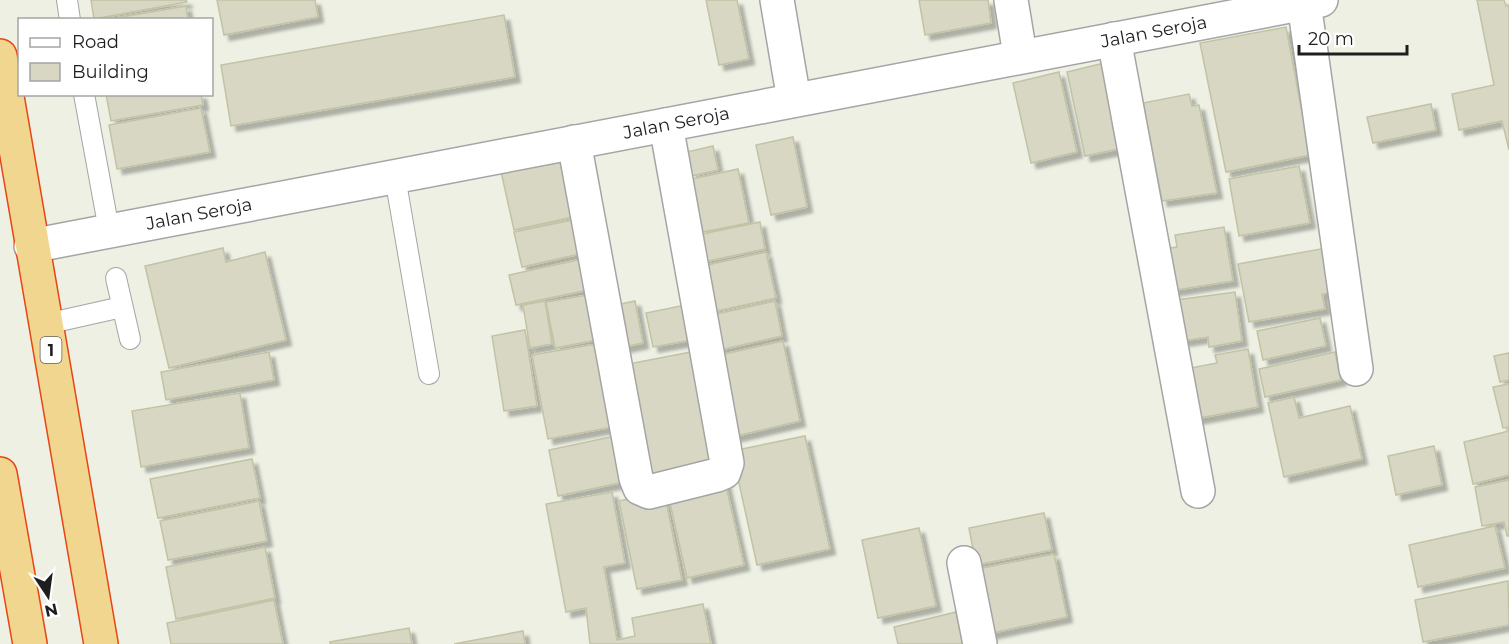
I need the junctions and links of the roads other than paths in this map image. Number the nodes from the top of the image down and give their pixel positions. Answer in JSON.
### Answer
{"nodes":[{"id":1,"x":67,"y":0,"type":"edge"},
{"id":2,"x":777,"y":0,"type":"edge"},
{"id":3,"x":1011,"y":0,"type":"edge"},
{"id":4,"x":1312,"y":2,"type":"edge"},
{"id":5,"x":70,"y":18,"type":"edge"},
{"id":6,"x":1114,"y":39,"type":"junction"},
{"id":7,"x":1020,"y":55,"type":"junction"},
{"id":8,"x":0,"y":56,"type":"edge"},
{"id":9,"x":13,"y":93,"type":"edge"},
{"id":10,"x":84,"y":96,"type":"edge"},
{"id":11,"x":794,"y":100,"type":"junction"},
{"id":12,"x":666,"y":125,"type":"junction"},
{"id":13,"x":574,"y":142,"type":"junction"},
{"id":14,"x":395,"y":177,"type":"junction"},
{"id":15,"x":109,"y":230,"type":"junction"},
{"id":16,"x":31,"y":246,"type":"junction"},
{"id":17,"x":116,"y":278,"type":"dead end"},
{"id":18,"x":122,"y":307,"type":"junction"},
{"id":19,"x":46,"y":324,"type":"junction"},
{"id":20,"x":130,"y":339,"type":"dead end"},
{"id":21,"x":1356,"y":369,"type":"dead end"},
{"id":22,"x":429,"y":374,"type":"dead end"},
{"id":23,"x":0,"y":474,"type":"edge"},
{"id":24,"x":1198,"y":491,"type":"dead end"},
{"id":25,"x":6,"y":545,"type":"edge"},
{"id":26,"x":964,"y":563,"type":"dead end"},
{"id":27,"x":30,"y":644,"type":"edge"},
{"id":28,"x":101,"y":644,"type":"edge"},
{"id":29,"x":980,"y":644,"type":"edge"}],
"edges":[{"from":1,"to":5,"type":"lane"},
{"from":2,"to":11,"type":"street"},
{"from":3,"to":7,"type":"street"},
{"from":4,"to":6,"type":"street","name":"Jalan Seroja"},
{"from":4,"to":21,"type":"street"},
{"from":6,"to":7,"type":"street","name":"Jalan Seroja"},
{"from":6,"to":24,"type":"street"},
{"from":7,"to":11,"type":"street","name":"Jalan Seroja"},
{"from":8,"to":9,"type":"highway","number":"1"},
{"from":9,"to":16,"type":"highway","number":"1"},
{"from":10,"to":15,"type":"lane"},
{"from":11,"to":12,"type":"street","name":"Jalan Seroja"},
{"from":12,"to":13,"type":"street","name":"Jalan Seroja"},
{"from":12,"to":13,"type":"street"},
{"from":13,"to":14,"type":"street","name":"Jalan Seroja"},
{"from":14,"to":15,"type":"street","name":"Jalan Seroja"},
{"from":14,"to":22,"type":"lane"},
{"from":15,"to":16,"type":"street","name":"Jalan Seroja"},
{"from":16,"to":19,"type":"highway","number":"1"},
{"from":17,"to":18,"type":"lane"},
{"from":18,"to":19,"type":"lane"},
{"from":18,"to":20,"type":"lane"},
{"from":19,"to":28,"type":"highway","number":"1"},
{"from":23,"to":25,"type":"highway"},
{"from":25,"to":27,"type":"highway"},
{"from":26,"to":29,"type":"street"}]}
